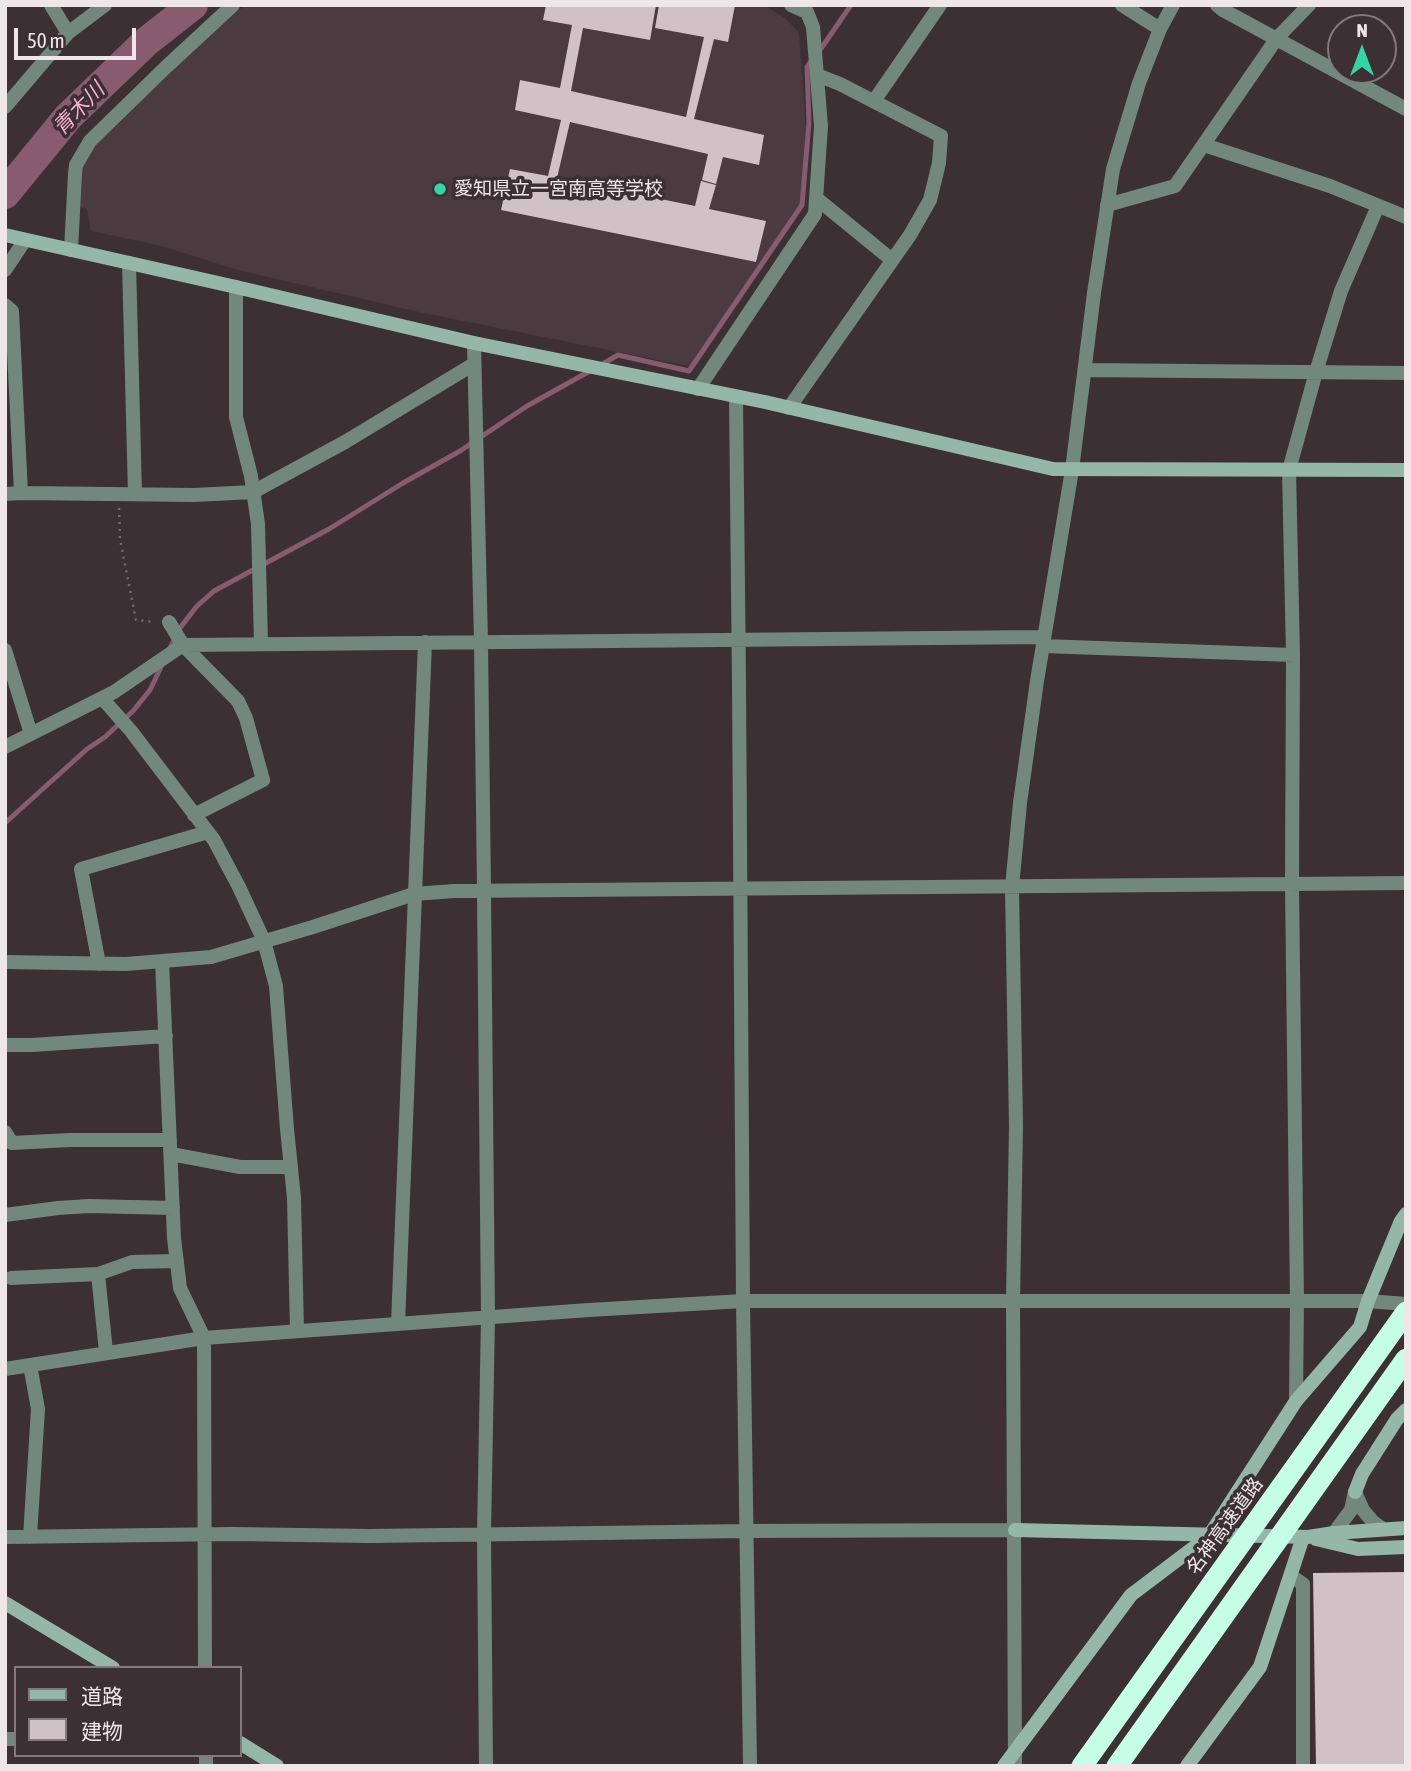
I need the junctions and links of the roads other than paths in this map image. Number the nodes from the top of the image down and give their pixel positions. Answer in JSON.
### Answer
{"nodes":[{"id":1,"x":51,"y":5,"type":"edge"},
{"id":2,"x":105,"y":5,"type":"edge"},
{"id":3,"x":233,"y":5,"type":"edge"},
{"id":4,"x":791,"y":5,"type":"edge"},
{"id":5,"x":940,"y":5,"type":"edge"},
{"id":6,"x":1122,"y":5,"type":"edge"},
{"id":7,"x":1173,"y":5,"type":"edge"},
{"id":8,"x":1217,"y":5,"type":"edge"},
{"id":9,"x":1309,"y":5,"type":"edge"},
{"id":10,"x":1160,"y":29,"type":"junction"},
{"id":11,"x":68,"y":33,"type":"junction"},
{"id":12,"x":1277,"y":38,"type":"junction"},
{"id":13,"x":817,"y":75,"type":"junction"},
{"id":14,"x":874,"y":101,"type":"junction"},
{"id":15,"x":5,"y":107,"type":"edge"},
{"id":16,"x":1406,"y":109,"type":"edge"},
{"id":17,"x":1204,"y":145,"type":"junction"},
{"id":18,"x":816,"y":198,"type":"junction"},
{"id":19,"x":1107,"y":205,"type":"junction"},
{"id":20,"x":1378,"y":206,"type":"junction"},
{"id":21,"x":1406,"y":217,"type":"edge"},
{"id":22,"x":5,"y":236,"type":"edge"},
{"id":23,"x":25,"y":240,"type":"junction"},
{"id":24,"x":71,"y":250,"type":"junction"},
{"id":25,"x":892,"y":260,"type":"junction"},
{"id":26,"x":129,"y":263,"type":"junction"},
{"id":27,"x":5,"y":270,"type":"edge"},
{"id":28,"x":236,"y":286,"type":"junction"},
{"id":29,"x":5,"y":305,"type":"edge"},
{"id":30,"x":474,"y":343,"type":"junction"},
{"id":31,"x":474,"y":364,"type":"junction"},
{"id":32,"x":1085,"y":370,"type":"junction"},
{"id":33,"x":1316,"y":372,"type":"junction"},
{"id":34,"x":1406,"y":373,"type":"edge"},
{"id":35,"x":698,"y":389,"type":"junction"},
{"id":36,"x":10,"y":395,"type":"edge"},
{"id":37,"x":736,"y":397,"type":"junction"},
{"id":38,"x":789,"y":408,"type":"junction"},
{"id":39,"x":1072,"y":470,"type":"junction"},
{"id":40,"x":1289,"y":470,"type":"junction"},
{"id":41,"x":1406,"y":470,"type":"edge"},
{"id":42,"x":253,"y":492,"type":"junction"},
{"id":43,"x":20,"y":493,"type":"junction"},
{"id":44,"x":5,"y":494,"type":"edge"},
{"id":45,"x":135,"y":494,"type":"junction"},
{"id":46,"x":169,"y":622,"type":"road end"},
{"id":47,"x":739,"y":640,"type":"junction"},
{"id":48,"x":425,"y":642,"type":"junction"},
{"id":49,"x":481,"y":642,"type":"junction"},
{"id":50,"x":1044,"y":642,"type":"junction"},
{"id":51,"x":261,"y":644,"type":"junction"},
{"id":52,"x":183,"y":645,"type":"junction"},
{"id":53,"x":5,"y":650,"type":"edge"},
{"id":54,"x":1293,"y":654,"type":"junction"},
{"id":55,"x":102,"y":698,"type":"junction"},
{"id":56,"x":31,"y":734,"type":"junction"},
{"id":57,"x":5,"y":747,"type":"edge"},
{"id":58,"x":194,"y":815,"type":"junction"},
{"id":59,"x":208,"y":832,"type":"junction"},
{"id":60,"x":1292,"y":884,"type":"junction"},
{"id":61,"x":1406,"y":884,"type":"edge"},
{"id":62,"x":1012,"y":887,"type":"junction"},
{"id":63,"x":740,"y":889,"type":"junction"},
{"id":64,"x":484,"y":891,"type":"junction"},
{"id":65,"x":414,"y":894,"type":"junction"},
{"id":66,"x":264,"y":941,"type":"junction"},
{"id":67,"x":162,"y":961,"type":"junction"},
{"id":68,"x":5,"y":962,"type":"edge"},
{"id":69,"x":99,"y":964,"type":"junction"},
{"id":70,"x":166,"y":1036,"type":"junction"},
{"id":71,"x":5,"y":1045,"type":"edge"},
{"id":72,"x":5,"y":1132,"type":"edge"},
{"id":73,"x":171,"y":1147,"type":"junction"},
{"id":74,"x":290,"y":1167,"type":"junction"},
{"id":75,"x":173,"y":1208,"type":"junction"},
{"id":76,"x":1406,"y":1214,"type":"edge"},
{"id":77,"x":5,"y":1215,"type":"edge"},
{"id":78,"x":177,"y":1261,"type":"junction"},
{"id":79,"x":98,"y":1274,"type":"junction"},
{"id":80,"x":11,"y":1278,"type":"dead end"},
{"id":81,"x":743,"y":1301,"type":"junction"},
{"id":82,"x":1013,"y":1301,"type":"junction"},
{"id":83,"x":1297,"y":1301,"type":"junction"},
{"id":84,"x":1368,"y":1301,"type":"junction"},
{"id":85,"x":1406,"y":1304,"type":"edge"},
{"id":86,"x":1406,"y":1312,"type":"edge"},
{"id":87,"x":488,"y":1317,"type":"junction"},
{"id":88,"x":398,"y":1324,"type":"junction"},
{"id":89,"x":297,"y":1331,"type":"junction"},
{"id":90,"x":204,"y":1338,"type":"junction"},
{"id":91,"x":106,"y":1352,"type":"junction"},
{"id":92,"x":1406,"y":1359,"type":"edge"},
{"id":93,"x":30,"y":1365,"type":"junction"},
{"id":94,"x":5,"y":1369,"type":"edge"},
{"id":95,"x":1296,"y":1401,"type":"junction"},
{"id":96,"x":1406,"y":1410,"type":"edge"},
{"id":97,"x":1354,"y":1492,"type":"junction"},
{"id":98,"x":1406,"y":1528,"type":"edge"},
{"id":99,"x":1383,"y":1529,"type":"junction"},
{"id":100,"x":1016,"y":1530,"type":"junction"},
{"id":101,"x":747,"y":1531,"type":"junction"},
{"id":102,"x":1334,"y":1533,"type":"junction"},
{"id":103,"x":484,"y":1534,"type":"junction"},
{"id":104,"x":205,"y":1535,"type":"junction"},
{"id":105,"x":1209,"y":1536,"type":"junction"},
{"id":106,"x":5,"y":1537,"type":"edge"},
{"id":107,"x":30,"y":1537,"type":"junction"},
{"id":108,"x":1306,"y":1537,"type":"junction"},
{"id":109,"x":1406,"y":1547,"type":"edge"},
{"id":110,"x":1291,"y":1576,"type":"junction"},
{"id":111,"x":5,"y":1603,"type":"edge"},
{"id":112,"x":111,"y":1666,"type":"edge"},
{"id":113,"x":205,"y":1666,"type":"edge"},
{"id":114,"x":242,"y":1744,"type":"edge"},
{"id":115,"x":1015,"y":1750,"type":"junction"},
{"id":116,"x":277,"y":1766,"type":"edge"},
{"id":117,"x":486,"y":1766,"type":"edge"},
{"id":118,"x":750,"y":1766,"type":"edge"},
{"id":119,"x":1004,"y":1766,"type":"edge"},
{"id":120,"x":1017,"y":1766,"type":"edge"},
{"id":121,"x":1082,"y":1766,"type":"edge"},
{"id":122,"x":1117,"y":1766,"type":"edge"},
{"id":123,"x":1187,"y":1766,"type":"edge"},
{"id":124,"x":1303,"y":1766,"type":"edge"}],
"edges":[{"from":1,"to":11,"type":"street"},
{"from":2,"to":11,"type":"street"},
{"from":3,"to":24,"type":"street"},
{"from":4,"to":13,"type":"street"},
{"from":5,"to":14,"type":"street"},
{"from":6,"to":10,"type":"street"},
{"from":7,"to":10,"type":"street"},
{"from":8,"to":12,"type":"street"},
{"from":9,"to":12,"type":"street"},
{"from":10,"to":19,"type":"street"},
{"from":11,"to":15,"type":"street"},
{"from":12,"to":16,"type":"street"},
{"from":12,"to":17,"type":"street"},
{"from":13,"to":14,"type":"street"},
{"from":13,"to":18,"type":"street"},
{"from":14,"to":25,"type":"street"},
{"from":17,"to":19,"type":"street"},
{"from":17,"to":20,"type":"street"},
{"from":18,"to":25,"type":"street"},
{"from":18,"to":35,"type":"street"},
{"from":19,"to":32,"type":"street"},
{"from":20,"to":21,"type":"street"},
{"from":20,"to":33,"type":"street"},
{"from":22,"to":23,"type":"street"},
{"from":23,"to":24,"type":"street"},
{"from":23,"to":27,"type":"street"},
{"from":24,"to":26,"type":"street"},
{"from":25,"to":38,"type":"street"},
{"from":26,"to":28,"type":"street"},
{"from":26,"to":45,"type":"street"},
{"from":28,"to":30,"type":"street"},
{"from":28,"to":42,"type":"street"},
{"from":29,"to":36,"type":"street"},
{"from":30,"to":31,"type":"street"},
{"from":30,"to":35,"type":"street"},
{"from":31,"to":42,"type":"street"},
{"from":31,"to":49,"type":"street"},
{"from":32,"to":33,"type":"street"},
{"from":32,"to":39,"type":"street"},
{"from":33,"to":34,"type":"street"},
{"from":33,"to":40,"type":"street"},
{"from":35,"to":37,"type":"street"},
{"from":36,"to":43,"type":"street"},
{"from":37,"to":38,"type":"street"},
{"from":37,"to":47,"type":"street"},
{"from":38,"to":39,"type":"street"},
{"from":39,"to":40,"type":"street"},
{"from":39,"to":50,"type":"street"},
{"from":40,"to":41,"type":"street"},
{"from":40,"to":54,"type":"street"},
{"from":42,"to":45,"type":"street"},
{"from":42,"to":51,"type":"street"},
{"from":43,"to":44,"type":"street"},
{"from":43,"to":45,"type":"street"},
{"from":46,"to":52,"type":"street"},
{"from":47,"to":49,"type":"street"},
{"from":47,"to":50,"type":"street"},
{"from":47,"to":63,"type":"street"},
{"from":48,"to":49,"type":"street"},
{"from":48,"to":51,"type":"street"},
{"from":48,"to":65,"type":"street"},
{"from":49,"to":64,"type":"street"},
{"from":50,"to":54,"type":"street"},
{"from":50,"to":62,"type":"street"},
{"from":51,"to":52,"type":"street"},
{"from":52,"to":55,"type":"street"},
{"from":52,"to":58,"type":"street"},
{"from":53,"to":56,"type":"street"},
{"from":54,"to":60,"type":"street"},
{"from":55,"to":56,"type":"street"},
{"from":55,"to":58,"type":"street"},
{"from":56,"to":57,"type":"street"},
{"from":58,"to":59,"type":"street"},
{"from":59,"to":66,"type":"street"},
{"from":59,"to":69,"type":"street"},
{"from":60,"to":61,"type":"street"},
{"from":60,"to":62,"type":"street"},
{"from":60,"to":83,"type":"street"},
{"from":62,"to":63,"type":"street"},
{"from":62,"to":82,"type":"street"},
{"from":63,"to":64,"type":"street"},
{"from":63,"to":81,"type":"street"},
{"from":64,"to":65,"type":"street"},
{"from":64,"to":87,"type":"street"},
{"from":65,"to":66,"type":"street"},
{"from":65,"to":88,"type":"street"},
{"from":66,"to":67,"type":"street"},
{"from":66,"to":74,"type":"street"},
{"from":67,"to":69,"type":"street"},
{"from":67,"to":70,"type":"street"},
{"from":68,"to":69,"type":"street"},
{"from":70,"to":71,"type":"street"},
{"from":70,"to":73,"type":"street"},
{"from":72,"to":73,"type":"street"},
{"from":73,"to":74,"type":"street"},
{"from":73,"to":75,"type":"street"},
{"from":74,"to":89,"type":"street"},
{"from":75,"to":77,"type":"street"},
{"from":75,"to":78,"type":"street"},
{"from":76,"to":84,"type":"street"},
{"from":78,"to":79,"type":"street"},
{"from":78,"to":90,"type":"street"},
{"from":79,"to":80,"type":"street"},
{"from":79,"to":91,"type":"street"},
{"from":81,"to":82,"type":"street"},
{"from":81,"to":87,"type":"street"},
{"from":81,"to":101,"type":"street"},
{"from":82,"to":83,"type":"street"},
{"from":82,"to":100,"type":"street"},
{"from":83,"to":84,"type":"street"},
{"from":83,"to":95,"type":"street"},
{"from":84,"to":85,"type":"street"},
{"from":84,"to":95,"type":"street"},
{"from":86,"to":121,"type":"highway","name":"名神高速道路"},
{"from":87,"to":88,"type":"street"},
{"from":87,"to":103,"type":"street"},
{"from":88,"to":89,"type":"street"},
{"from":89,"to":90,"type":"street"},
{"from":90,"to":91,"type":"street"},
{"from":90,"to":104,"type":"street"},
{"from":91,"to":93,"type":"street"},
{"from":92,"to":122,"type":"highway"},
{"from":93,"to":94,"type":"street"},
{"from":93,"to":107,"type":"street"},
{"from":95,"to":105,"type":"street"},
{"from":96,"to":97,"type":"street"},
{"from":97,"to":99,"type":"street"},
{"from":97,"to":102,"type":"street"},
{"from":98,"to":99,"type":"street"},
{"from":99,"to":102,"type":"street"},
{"from":100,"to":101,"type":"street"},
{"from":100,"to":105,"type":"street"},
{"from":100,"to":115,"type":"street"},
{"from":101,"to":103,"type":"street"},
{"from":101,"to":118,"type":"street"},
{"from":102,"to":108,"type":"street"},
{"from":103,"to":104,"type":"street"},
{"from":103,"to":117,"type":"street"},
{"from":104,"to":107,"type":"street"},
{"from":104,"to":113,"type":"street"},
{"from":105,"to":108,"type":"street"},
{"from":105,"to":115,"type":"street"},
{"from":106,"to":107,"type":"street"},
{"from":108,"to":109,"type":"street"},
{"from":108,"to":110,"type":"street"},
{"from":110,"to":123,"type":"street"},
{"from":110,"to":124,"type":"street"},
{"from":111,"to":112,"type":"street"},
{"from":114,"to":116,"type":"street"},
{"from":115,"to":119,"type":"street"},
{"from":115,"to":120,"type":"street"}]}
